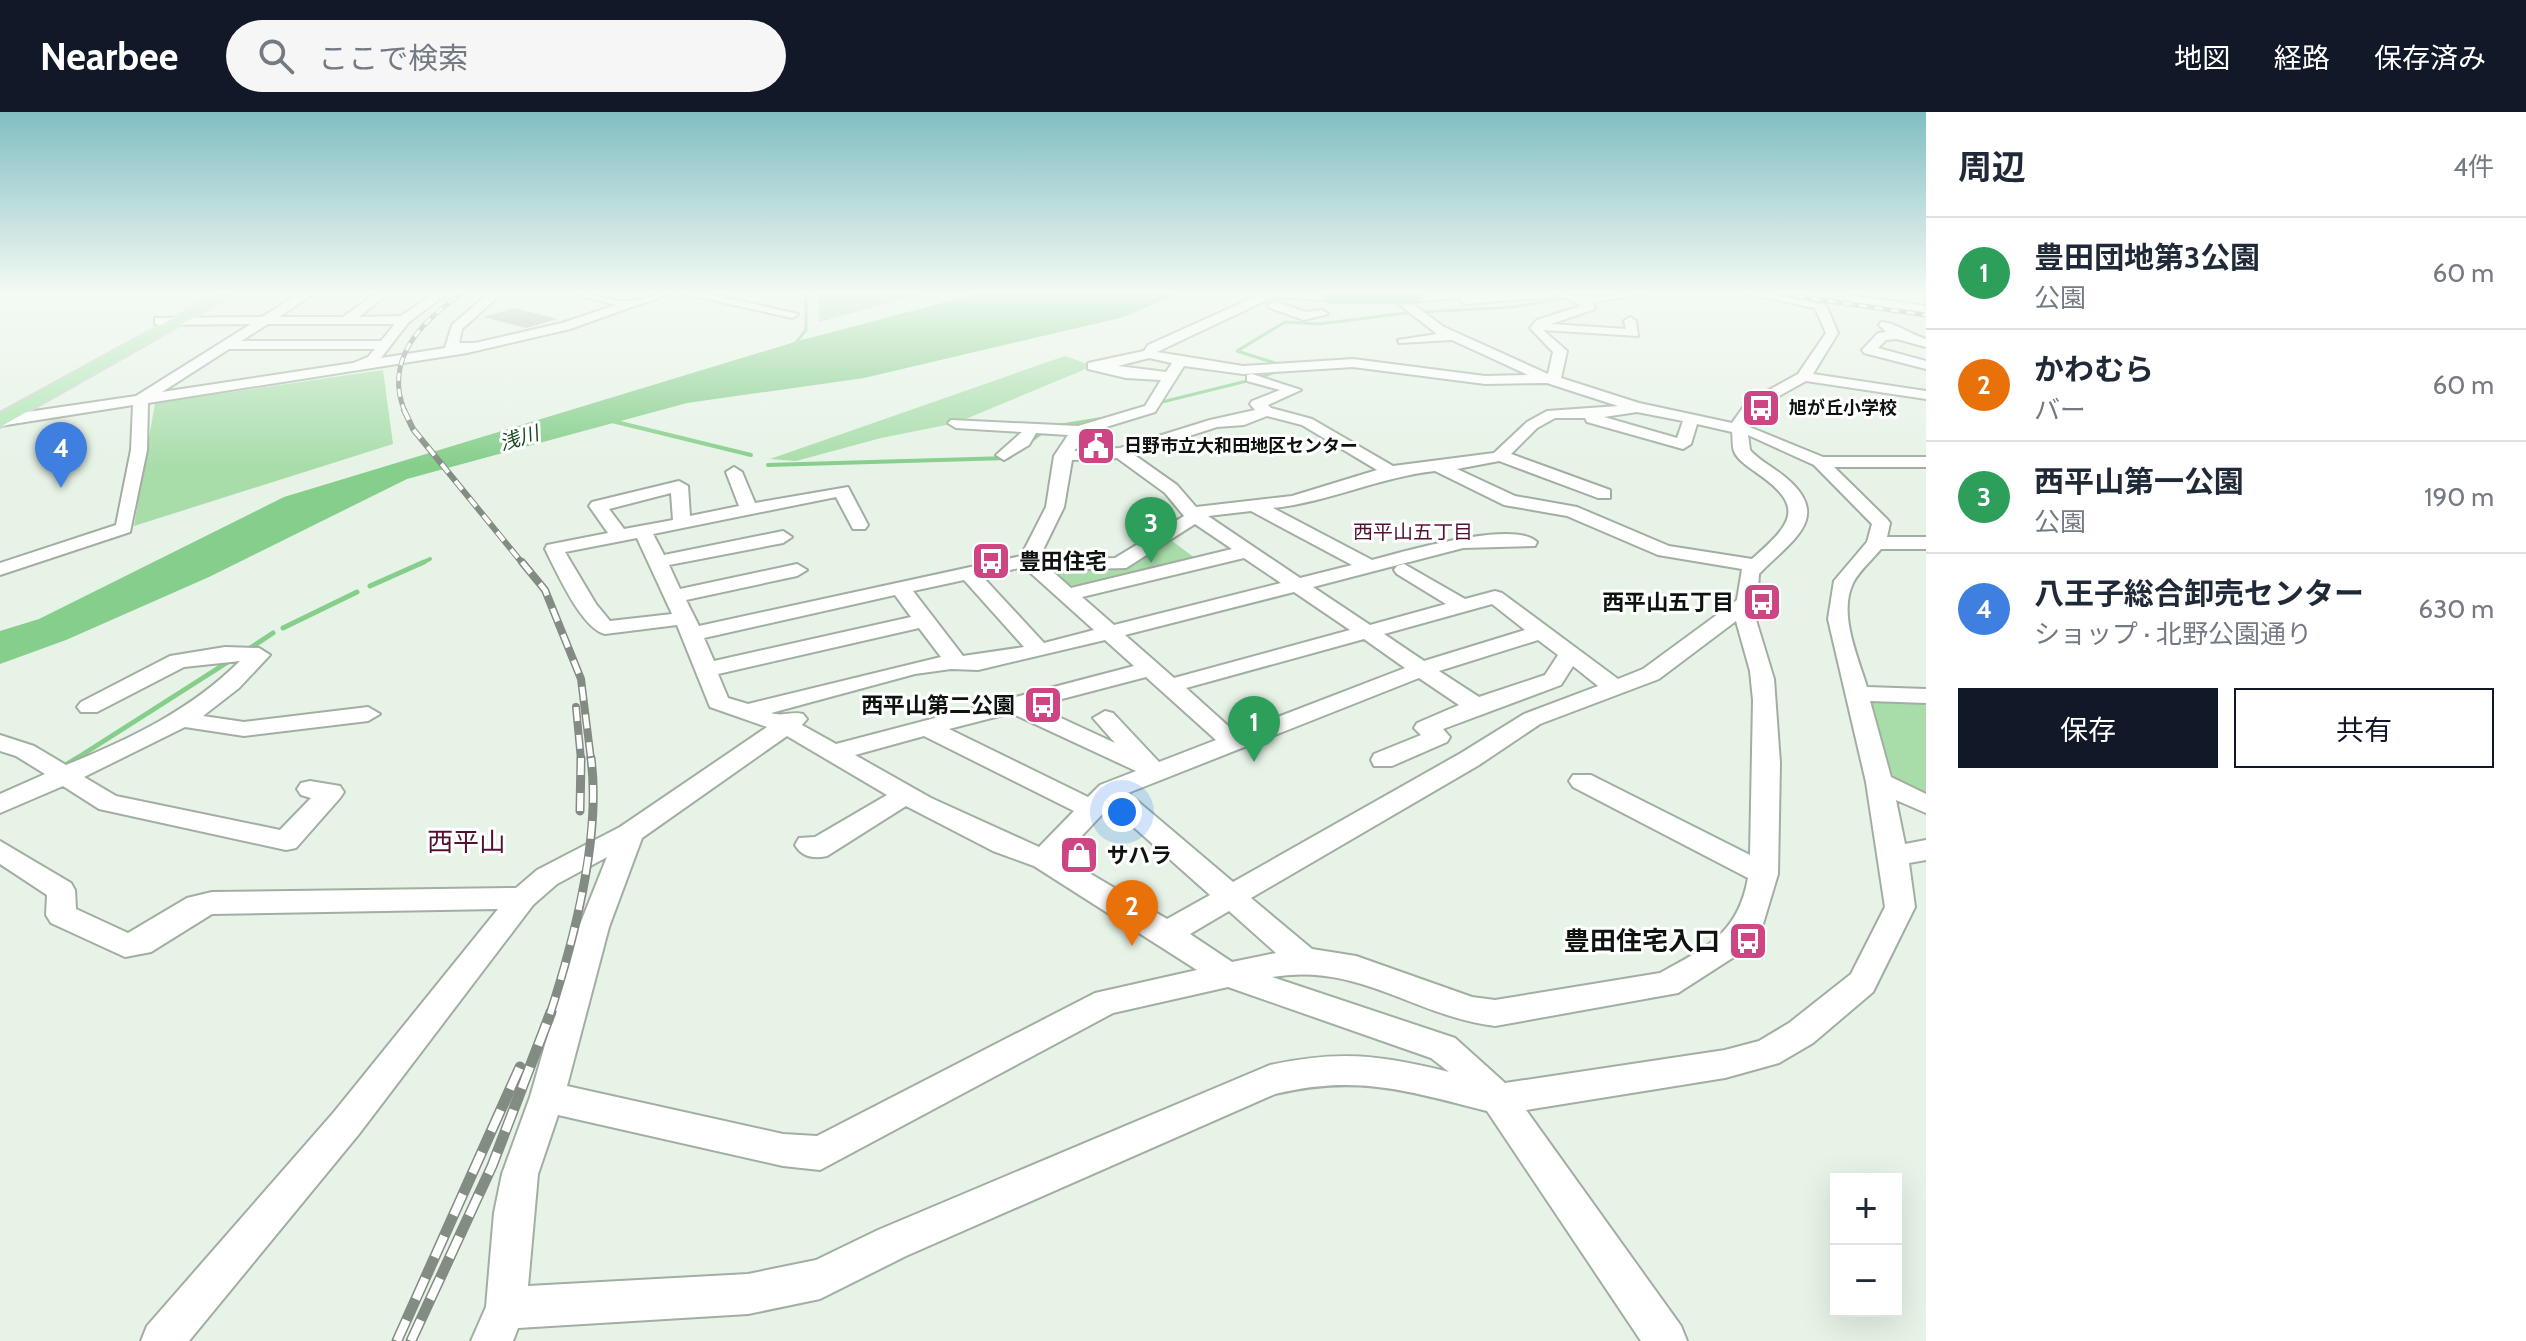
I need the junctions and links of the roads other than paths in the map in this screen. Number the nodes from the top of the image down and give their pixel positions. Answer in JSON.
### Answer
{"nodes":[{"id":1,"x":107,"y":351,"type":"edge"},
{"id":2,"x":125,"y":351,"type":"edge"},
{"id":3,"x":216,"y":351,"type":"edge"},
{"id":4,"x":377,"y":351,"type":"edge"},
{"id":5,"x":455,"y":351,"type":"edge"},
{"id":6,"x":1151,"y":351,"type":"edge"},
{"id":7,"x":1488,"y":351,"type":"edge"},
{"id":8,"x":1560,"y":351,"type":"edge"},
{"id":9,"x":1820,"y":351,"type":"edge"},
{"id":10,"x":1874,"y":351,"type":"edge"},
{"id":11,"x":1149,"y":354,"type":"junction"},
{"id":12,"x":1180,"y":361,"type":"junction"},
{"id":13,"x":1926,"y":365,"type":"edge"},
{"id":14,"x":1243,"y":370,"type":"junction"},
{"id":15,"x":1171,"y":377,"type":"junction"},
{"id":16,"x":1804,"y":377,"type":"junction"},
{"id":17,"x":1548,"y":379,"type":"junction"},
{"id":18,"x":215,"y":388,"type":"junction"},
{"id":19,"x":1926,"y":395,"type":"edge"},
{"id":20,"x":141,"y":399,"type":"junction"},
{"id":21,"x":1636,"y":407,"type":"junction"},
{"id":22,"x":1266,"y":411,"type":"junction"},
{"id":23,"x":2,"y":413,"type":"edge"},
{"id":24,"x":1578,"y":414,"type":"junction"},
{"id":25,"x":1060,"y":418,"type":"dead end"},
{"id":26,"x":1691,"y":421,"type":"junction"},
{"id":27,"x":956,"y":423,"type":"dead end"},
{"id":28,"x":1031,"y":429,"type":"junction"},
{"id":29,"x":1739,"y":429,"type":"junction"},
{"id":30,"x":1080,"y":431,"type":"junction"},
{"id":31,"x":1121,"y":453,"type":"junction"},
{"id":32,"x":1004,"y":455,"type":"dead end"},
{"id":33,"x":1062,"y":456,"type":"junction"},
{"id":34,"x":1500,"y":456,"type":"junction"},
{"id":35,"x":1820,"y":462,"type":"junction"},
{"id":36,"x":1926,"y":462,"type":"edge"},
{"id":37,"x":1439,"y":467,"type":"junction"},
{"id":38,"x":1390,"y":471,"type":"junction"},
{"id":39,"x":734,"y":472,"type":"dead end"},
{"id":40,"x":1604,"y":494,"type":"dead end"},
{"id":41,"x":770,"y":505,"type":"junction"},
{"id":42,"x":1257,"y":507,"type":"junction"},
{"id":43,"x":749,"y":509,"type":"junction"},
{"id":44,"x":1194,"y":514,"type":"junction"},
{"id":45,"x":682,"y":522,"type":"junction"},
{"id":46,"x":859,"y":525,"type":"dead end"},
{"id":47,"x":642,"y":530,"type":"junction"},
{"id":48,"x":619,"y":535,"type":"junction"},
{"id":49,"x":783,"y":537,"type":"junction"},
{"id":50,"x":1528,"y":542,"type":"dead end"},
{"id":51,"x":1876,"y":543,"type":"junction"},
{"id":52,"x":1926,"y":543,"type":"edge"},
{"id":53,"x":1248,"y":551,"type":"junction"},
{"id":54,"x":1028,"y":560,"type":"junction"},
{"id":55,"x":657,"y":562,"type":"junction"},
{"id":56,"x":1755,"y":565,"type":"junction"},
{"id":57,"x":1369,"y":566,"type":"junction"},
{"id":58,"x":1398,"y":566,"type":"junction"},
{"id":59,"x":0,"y":569,"type":"edge"},
{"id":60,"x":797,"y":570,"type":"junction"},
{"id":61,"x":969,"y":573,"type":"junction"},
{"id":62,"x":900,"y":588,"type":"junction"},
{"id":63,"x":1304,"y":589,"type":"junction"},
{"id":64,"x":1066,"y":595,"type":"junction"},
{"id":65,"x":674,"y":596,"type":"junction"},
{"id":66,"x":1745,"y":604,"type":"junction"},
{"id":67,"x":1463,"y":606,"type":"junction"},
{"id":68,"x":813,"y":607,"type":"junction"},
{"id":69,"x":925,"y":620,"type":"junction"},
{"id":70,"x":688,"y":626,"type":"junction"},
{"id":71,"x":1365,"y":631,"type":"junction"},
{"id":72,"x":1540,"y":632,"type":"junction"},
{"id":73,"x":1115,"y":638,"type":"junction"},
{"id":74,"x":1039,"y":651,"type":"junction"},
{"id":75,"x":1569,"y":655,"type":"junction"},
{"id":76,"x":956,"y":662,"type":"junction"},
{"id":77,"x":1149,"y":669,"type":"junction"},
{"id":78,"x":1422,"y":669,"type":"junction"},
{"id":79,"x":705,"y":670,"type":"junction"},
{"id":80,"x":1169,"y":686,"type":"junction"},
{"id":81,"x":1613,"y":686,"type":"junction"},
{"id":82,"x":836,"y":689,"type":"junction"},
{"id":83,"x":1858,"y":694,"type":"junction"},
{"id":84,"x":1921,"y":699,"type":"edge"},
{"id":85,"x":1013,"y":705,"type":"junction"},
{"id":86,"x":1476,"y":706,"type":"junction"},
{"id":87,"x":89,"y":707,"type":"dead end"},
{"id":88,"x":750,"y":711,"type":"junction"},
{"id":89,"x":368,"y":714,"type":"dead end"},
{"id":90,"x":1105,"y":718,"type":"dead end"},
{"id":91,"x":185,"y":720,"type":"junction"},
{"id":92,"x":787,"y":726,"type":"junction"},
{"id":93,"x":927,"y":728,"type":"junction"},
{"id":94,"x":1438,"y":737,"type":"junction"},
{"id":95,"x":1232,"y":742,"type":"junction"},
{"id":96,"x":1,"y":744,"type":"edge"},
{"id":97,"x":836,"y":752,"type":"junction"},
{"id":98,"x":1470,"y":759,"type":"junction"},
{"id":99,"x":1383,"y":760,"type":"dead end"},
{"id":100,"x":1156,"y":771,"type":"junction"},
{"id":101,"x":61,"y":775,"type":"junction"},
{"id":102,"x":1582,"y":781,"type":"dead end"},
{"id":103,"x":1879,"y":782,"type":"junction"},
{"id":104,"x":310,"y":789,"type":"dead end"},
{"id":105,"x":907,"y":794,"type":"junction"},
{"id":106,"x":1100,"y":800,"type":"junction"},
{"id":107,"x":0,"y":804,"type":"edge"},
{"id":108,"x":1926,"y":804,"type":"edge"},
{"id":109,"x":630,"y":833,"type":"junction"},
{"id":110,"x":809,"y":845,"type":"dead end"},
{"id":111,"x":1926,"y":850,"type":"edge"},
{"id":112,"x":0,"y":851,"type":"edge"},
{"id":113,"x":1894,"y":856,"type":"junction"},
{"id":114,"x":1044,"y":859,"type":"junction"},
{"id":115,"x":1764,"y":874,"type":"junction"},
{"id":116,"x":1229,"y":896,"type":"junction"},
{"id":117,"x":523,"y":898,"type":"junction"},
{"id":118,"x":1167,"y":933,"type":"junction"},
{"id":119,"x":1304,"y":960,"type":"junction"},
{"id":120,"x":1228,"y":975,"type":"junction"},
{"id":121,"x":547,"y":1097,"type":"junction"},
{"id":122,"x":1498,"y":1099,"type":"junction"},
{"id":123,"x":499,"y":1325,"type":"edge"},
{"id":124,"x":162,"y":1341,"type":"edge"},
{"id":125,"x":1666,"y":1341,"type":"edge"}],
"edges":[{"from":1,"to":23,"type":"main road"},
{"from":2,"to":23,"type":"main road"},
{"from":3,"to":20,"type":"street"},
{"from":4,"to":18,"type":"street"},
{"from":5,"to":18,"type":"street"},
{"from":6,"to":11,"type":"street"},
{"from":7,"to":17,"type":"street"},
{"from":8,"to":17,"type":"street"},
{"from":9,"to":16,"type":"street"},
{"from":10,"to":13,"type":"street"},
{"from":11,"to":12,"type":"street"},
{"from":11,"to":15,"type":"street"},
{"from":12,"to":14,"type":"street"},
{"from":12,"to":15,"type":"street"},
{"from":14,"to":17,"type":"street"},
{"from":14,"to":22,"type":"street"},
{"from":15,"to":30,"type":"street"},
{"from":16,"to":19,"type":"street"},
{"from":16,"to":29,"type":"street"},
{"from":17,"to":21,"type":"street"},
{"from":18,"to":20,"type":"street"},
{"from":20,"to":23,"type":"street"},
{"from":20,"to":59,"type":"street"},
{"from":21,"to":24,"type":"street"},
{"from":21,"to":26,"type":"street"},
{"from":22,"to":31,"type":"street"},
{"from":22,"to":38,"type":"street"},
{"from":24,"to":26,"type":"street"},
{"from":24,"to":34,"type":"street"},
{"from":25,"to":28,"type":"street"},
{"from":26,"to":29,"type":"street"},
{"from":27,"to":28,"type":"street"},
{"from":28,"to":30,"type":"street"},
{"from":28,"to":32,"type":"street"},
{"from":29,"to":35,"type":"street"},
{"from":29,"to":56,"type":"street"},
{"from":30,"to":33,"type":"street"},
{"from":31,"to":33,"type":"street"},
{"from":31,"to":44,"type":"street"},
{"from":33,"to":54,"type":"street"},
{"from":34,"to":37,"type":"street"},
{"from":34,"to":40,"type":"street"},
{"from":35,"to":36,"type":"street"},
{"from":35,"to":51,"type":"street"},
{"from":37,"to":38,"type":"street"},
{"from":37,"to":56,"type":"street"},
{"from":38,"to":42,"type":"street"},
{"from":39,"to":43,"type":"street"},
{"from":41,"to":43,"type":"street"},
{"from":41,"to":46,"type":"street"},
{"from":41,"to":49,"type":"street"},
{"from":42,"to":44,"type":"street"},
{"from":42,"to":57,"type":"street"},
{"from":43,"to":45,"type":"street"},
{"from":44,"to":53,"type":"street"},
{"from":44,"to":54,"type":"street"},
{"from":45,"to":47,"type":"street"},
{"from":45,"to":48,"type":"street"},
{"from":47,"to":48,"type":"street"},
{"from":47,"to":55,"type":"street"},
{"from":48,"to":70,"type":"street"},
{"from":49,"to":55,"type":"street"},
{"from":49,"to":60,"type":"street"},
{"from":50,"to":58,"type":"street"},
{"from":51,"to":52,"type":"street"},
{"from":51,"to":83,"type":"street"},
{"from":53,"to":63,"type":"street"},
{"from":53,"to":64,"type":"street"},
{"from":54,"to":61,"type":"street"},
{"from":54,"to":64,"type":"street"},
{"from":55,"to":65,"type":"street"},
{"from":56,"to":66,"type":"street"},
{"from":57,"to":58,"type":"street"},
{"from":57,"to":63,"type":"street"},
{"from":58,"to":63,"type":"street"},
{"from":58,"to":67,"type":"street"},
{"from":60,"to":65,"type":"street"},
{"from":60,"to":68,"type":"street"},
{"from":61,"to":62,"type":"street"},
{"from":61,"to":74,"type":"street"},
{"from":62,"to":68,"type":"street"},
{"from":62,"to":69,"type":"street"},
{"from":63,"to":71,"type":"street"},
{"from":63,"to":73,"type":"street"},
{"from":64,"to":73,"type":"street"},
{"from":65,"to":70,"type":"street"},
{"from":66,"to":81,"type":"street"},
{"from":66,"to":115,"type":"street"},
{"from":67,"to":71,"type":"street"},
{"from":67,"to":72,"type":"street"},
{"from":68,"to":70,"type":"street"},
{"from":69,"to":76,"type":"street"},
{"from":69,"to":79,"type":"street"},
{"from":70,"to":79,"type":"street"},
{"from":71,"to":78,"type":"street"},
{"from":71,"to":80,"type":"street"},
{"from":72,"to":75,"type":"street"},
{"from":72,"to":78,"type":"street"},
{"from":73,"to":74,"type":"street"},
{"from":73,"to":77,"type":"street"},
{"from":74,"to":76,"type":"street"},
{"from":75,"to":81,"type":"street"},
{"from":75,"to":86,"type":"street"},
{"from":76,"to":82,"type":"street"},
{"from":77,"to":80,"type":"street"},
{"from":77,"to":85,"type":"street"},
{"from":78,"to":86,"type":"street"},
{"from":78,"to":95,"type":"street"},
{"from":79,"to":88,"type":"street"},
{"from":80,"to":95,"type":"street"},
{"from":81,"to":98,"type":"street"},
{"from":82,"to":88,"type":"street"},
{"from":82,"to":92,"type":"street"},
{"from":83,"to":84,"type":"street"},
{"from":83,"to":103,"type":"street"},
{"from":85,"to":93,"type":"street"},
{"from":85,"to":100,"type":"street"},
{"from":86,"to":94,"type":"street"},
{"from":87,"to":91,"type":"street"},
{"from":88,"to":92,"type":"street"},
{"from":89,"to":91,"type":"street"},
{"from":90,"to":100,"type":"street"},
{"from":91,"to":101,"type":"street"},
{"from":92,"to":97,"type":"street"},
{"from":92,"to":109,"type":"street"},
{"from":93,"to":97,"type":"street"},
{"from":93,"to":106,"type":"street"},
{"from":94,"to":98,"type":"street"},
{"from":94,"to":99,"type":"street"},
{"from":95,"to":100,"type":"street"},
{"from":96,"to":101,"type":"street"},
{"from":97,"to":105,"type":"street"},
{"from":98,"to":116,"type":"street"},
{"from":100,"to":106,"type":"street"},
{"from":101,"to":104,"type":"street"},
{"from":101,"to":107,"type":"street"},
{"from":102,"to":115,"type":"street"},
{"from":103,"to":108,"type":"street"},
{"from":103,"to":113,"type":"street"},
{"from":105,"to":110,"type":"street"},
{"from":105,"to":114,"type":"street"},
{"from":106,"to":114,"type":"street"},
{"from":106,"to":116,"type":"street"},
{"from":109,"to":117,"type":"street"},
{"from":109,"to":121,"type":"street"},
{"from":111,"to":113,"type":"street"},
{"from":112,"to":117,"type":"street"},
{"from":113,"to":122,"type":"street"},
{"from":114,"to":118,"type":"street"},
{"from":115,"to":119,"type":"street"},
{"from":116,"to":118,"type":"street"},
{"from":116,"to":119,"type":"street"},
{"from":117,"to":124,"type":"street"},
{"from":118,"to":120,"type":"street"},
{"from":119,"to":120,"type":"street"},
{"from":120,"to":121,"type":"street"},
{"from":120,"to":122,"type":"street"},
{"from":121,"to":123,"type":"street"},
{"from":122,"to":123,"type":"street"},
{"from":122,"to":125,"type":"street"}]}
